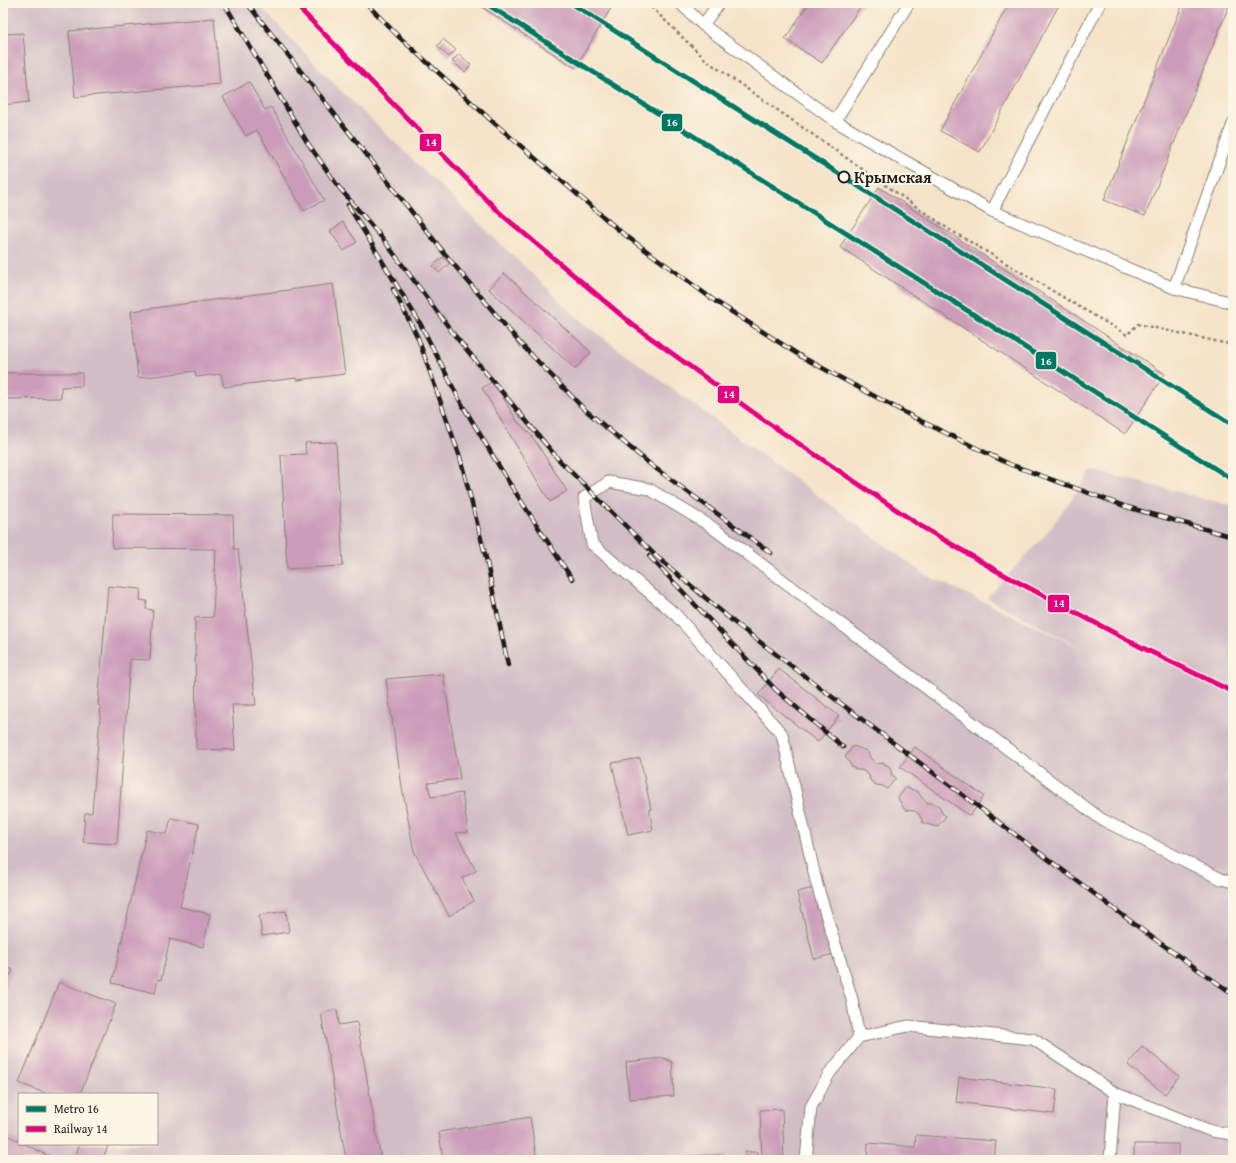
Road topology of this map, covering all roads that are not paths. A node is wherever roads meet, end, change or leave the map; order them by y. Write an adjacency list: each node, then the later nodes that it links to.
1 (680, 3): 5 (lane)
2 (719, 3): 5 (lane)
3 (909, 3): 6 (lane)
4 (1100, 3): 8 (lane)
5 (703, 25): 6 (lane)
6 (835, 121): 8 (lane)
7 (1233, 124): 9 (lane)
8 (992, 211): 9 (lane)
9 (1174, 288): 10 (lane)
10 (1233, 303)
11 (1233, 882): 12 (lane)
12 (859, 1037): 13 (lane); 15 (lane)
13 (1115, 1093): 14 (lane); 16 (lane)
14 (1233, 1134)
15 (806, 1160)
16 (1110, 1160)

